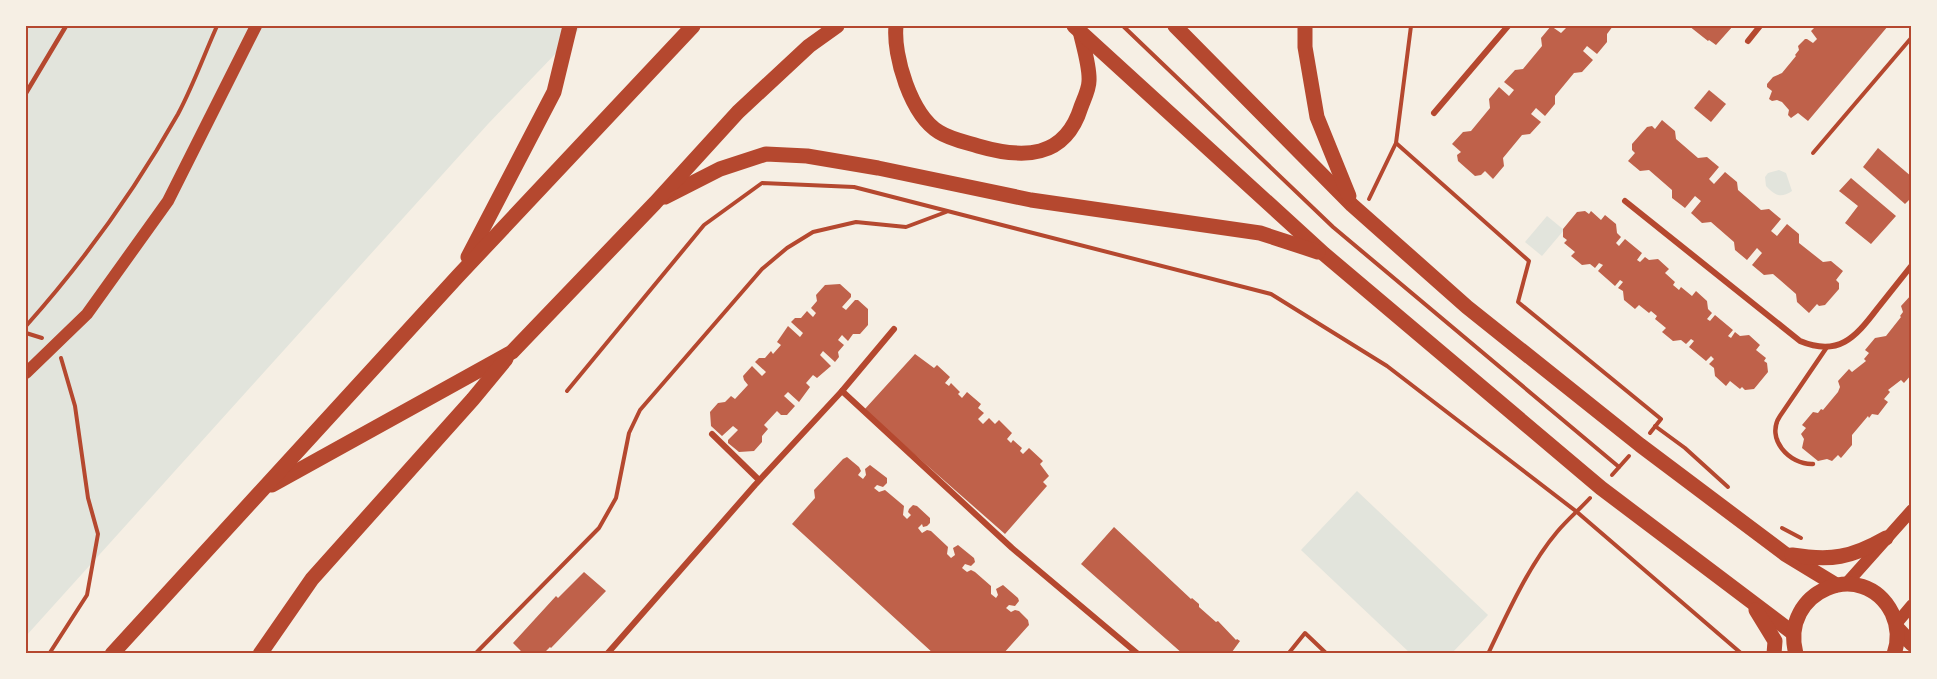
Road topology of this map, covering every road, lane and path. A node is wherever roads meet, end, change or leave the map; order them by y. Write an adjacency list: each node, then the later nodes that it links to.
1 (66, 26): 17 (lane)
2 (217, 26): 28 (path)
3 (256, 26): 30 (main road)
4 (570, 26): 27 (main road)
5 (693, 26): 27 (main road)
6 (837, 26): 22 (main road)
7 (896, 26): 14 (main road)
8 (1124, 26): 40 (path)
9 (1175, 26): 23 (main road)
10 (1305, 26): 23 (main road)
11 (1411, 26): 19 (path)
12 (1508, 26): 18 (street)
13 (1760, 26): 16 (street)
14 (1077, 28): 25 (main road)
15 (1911, 38): 20 (path)
16 (1748, 41)
17 (26, 93)
18 (1434, 113)
19 (1396, 143): 23 (path); 36 (path)
20 (1813, 153)
21 (1625, 201): 31 (street)
22 (655, 203): 25 (main road); 32 (main road)
23 (1357, 209): 38 (main road)
24 (948, 212): 34 (path); 46 (path); 60 (path)
25 (1324, 254): 42 (main road)
26 (1911, 265): 31 (street)
27 (458, 276): 43 (main road)
28 (26, 326)
29 (894, 329): 35 (street)
30 (56, 343): 33 (main road); 57 (path)
31 (1827, 347): 39 (lane)
32 (512, 352): 43 (main road); 59 (main road)
33 (26, 373)
34 (567, 391)
35 (842, 391): 41 (street); 62 (street)
36 (1655, 426): 38 (path); 44 (path)
37 (712, 434): 41 (street)
38 (1640, 445): 40 (path); 50 (main road)
39 (1813, 464)
40 (1619, 467): 42 (path)
41 (759, 480): 61 (street)
42 (1601, 488): 46 (path); 52 (main road)
43 (259, 492): 58 (main road)
44 (1734, 493)
45 (1911, 510): 48 (main road)
46 (1577, 512): 65 (path); 66 (path)
47 (1779, 526): 49 (path)
48 (1886, 538): 50 (main road); 51 (main road)
49 (1807, 541)
50 (1785, 554): 51 (main road)
51 (1841, 585): 54 (main road); 56 (main road)
52 (1745, 596): 56 (main road); 67 (main road)
53 (1911, 605): 54 (main road)
54 (1897, 626): 55 (main road); 68 (main road)
55 (1911, 644)
56 (1793, 647)
57 (49, 654)
58 (112, 654)
59 (261, 654)
60 (475, 654)
61 (607, 654)
62 (1138, 654)
63 (1288, 654): 64 (path)
64 (1327, 654)
65 (1488, 654)
66 (1742, 654)
67 (1774, 654)
68 (1894, 654)

